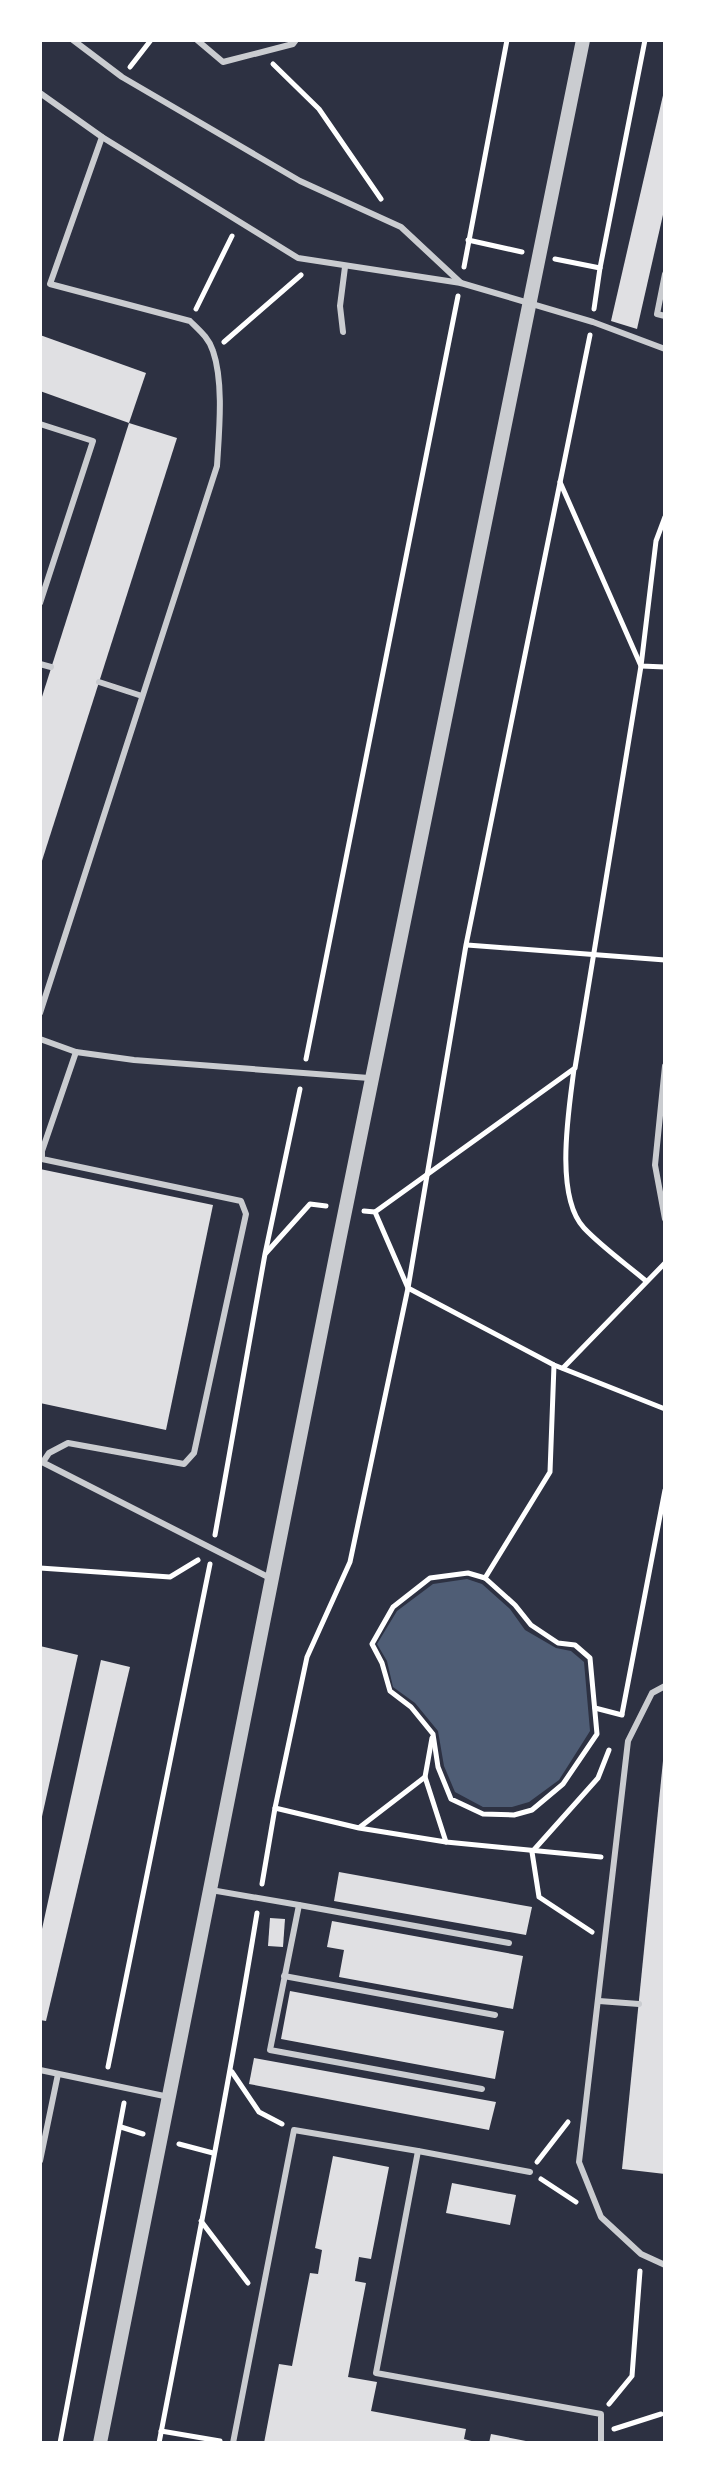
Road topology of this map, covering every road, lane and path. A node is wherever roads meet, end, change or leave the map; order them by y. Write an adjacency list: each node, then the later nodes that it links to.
1 (73, 40): 9 (lane)
2 (151, 40): 9 (path)
3 (197, 40): 8 (lane)
4 (296, 40): 8 (lane)
5 (507, 40): 17 (path)
6 (583, 40): 18 (street)
7 (645, 40): 21 (path)
8 (260, 53): 13 (path)
9 (122, 77): 13 (lane)
10 (40, 93): 11 (lane)
11 (102, 137): 12 (lane); 20 (lane)
12 (239, 222): 14 (lane); 20 (path)
13 (401, 227): 17 (lane)
14 (317, 262): 15 (lane); 24 (path)
15 (345, 267): 17 (lane); 22 (lane)
16 (665, 274): 19 (lane)
17 (461, 283): 18 (lane); 45 (path)
18 (529, 304): 21 (lane); 46 (street)
19 (665, 316)
20 (190, 321): 24 (lane)
21 (593, 322): 23 (lane); 26 (path)
22 (343, 332)
23 (665, 349)
24 (213, 351): 36 (lane)
25 (40, 424): 29 (lane)
26 (560, 481): 32 (path); 37 (path)
27 (665, 517): 32 (path)
28 (40, 572): 29 (lane)
29 (49, 576): 30 (lane)
30 (40, 603)
31 (40, 664): 33 (lane)
32 (641, 666): 34 (path); 38 (path)
33 (51, 667)
34 (665, 667)
35 (99, 682): 36 (lane)
36 (142, 696): 40 (lane)
37 (466, 945): 38 (path); 48 (path)
38 (594, 955): 39 (path); 44 (path)
39 (665, 960)
40 (40, 1013)
41 (40, 1039): 42 (lane)
42 (76, 1052): 45 (lane); 47 (lane)
43 (665, 1066): 51 (lane)
44 (575, 1068): 48 (path); 54 (path)
45 (303, 1073): 46 (lane); 52 (path)
46 (373, 1079): 49 (street)
47 (41, 1151): 59 (lane)
48 (427, 1174): 50 (path); 55 (path)
49 (346, 1210): 50 (path); 52 (path); 64 (street)
50 (375, 1212): 55 (path)
51 (665, 1219)
52 (265, 1254): 61 (path)
53 (665, 1263): 54 (path)
54 (646, 1281): 57 (path)
55 (408, 1288): 56 (path); 72 (path)
56 (554, 1365): 57 (path); 63 (path)
57 (563, 1368): 58 (path)
58 (665, 1409)
59 (42, 1462): 61 (lane)
60 (665, 1490): 67 (path)
61 (213, 1551): 62 (path); 64 (lane); 89 (path)
62 (40, 1568)
63 (485, 1578): 66 (path); 69 (path)
64 (272, 1579): 77 (street)
65 (665, 1686): 76 (lane)
66 (595, 1708): 67 (path); 69 (path)
67 (622, 1715): 68 (path)
68 (617, 1728)
69 (433, 1734): 71 (path)
70 (612, 1741): 75 (path)
71 (425, 1777): 73 (path); 74 (path)
72 (275, 1808): 73 (path); 78 (path)
73 (359, 1828): 74 (path)
74 (446, 1842): 75 (path)
75 (532, 1852): 76 (path); 80 (path)
76 (614, 1858): 80 (lane)
77 (211, 1890): 78 (lane); 91 (street)
78 (260, 1899): 79 (lane); 87 (path)
79 (299, 1905): 81 (lane); 82 (lane)
80 (606, 1941): 83 (lane)
81 (509, 1943)
82 (284, 1976): 85 (lane); 90 (lane)
83 (599, 2001): 84 (lane); 97 (lane)
84 (639, 2004)
85 (495, 2015)
86 (40, 2070): 88 (lane)
87 (231, 2071): 92 (path); 96 (path)
88 (58, 2074): 89 (lane); 94 (lane)
89 (126, 2088): 91 (lane); 104 (path)
90 (482, 2089)
91 (169, 2097): 105 (street)
92 (294, 2130): 93 (lane); 99 (lane)
93 (418, 2151): 95 (lane); 100 (lane)
94 (40, 2161)
95 (530, 2172)
96 (201, 2220): 99 (path); 102 (path)
97 (641, 2254): 98 (lane); 100 (path)
98 (665, 2265)
99 (260, 2300): 107 (lane)
100 (601, 2414): 103 (lane)
101 (661, 2414): 103 (path)
102 (161, 2431): 106 (path); 107 (path)
103 (601, 2433): 108 (lane)
104 (60, 2443)
105 (100, 2443)
106 (159, 2443)
107 (233, 2443)
108 (601, 2443)

